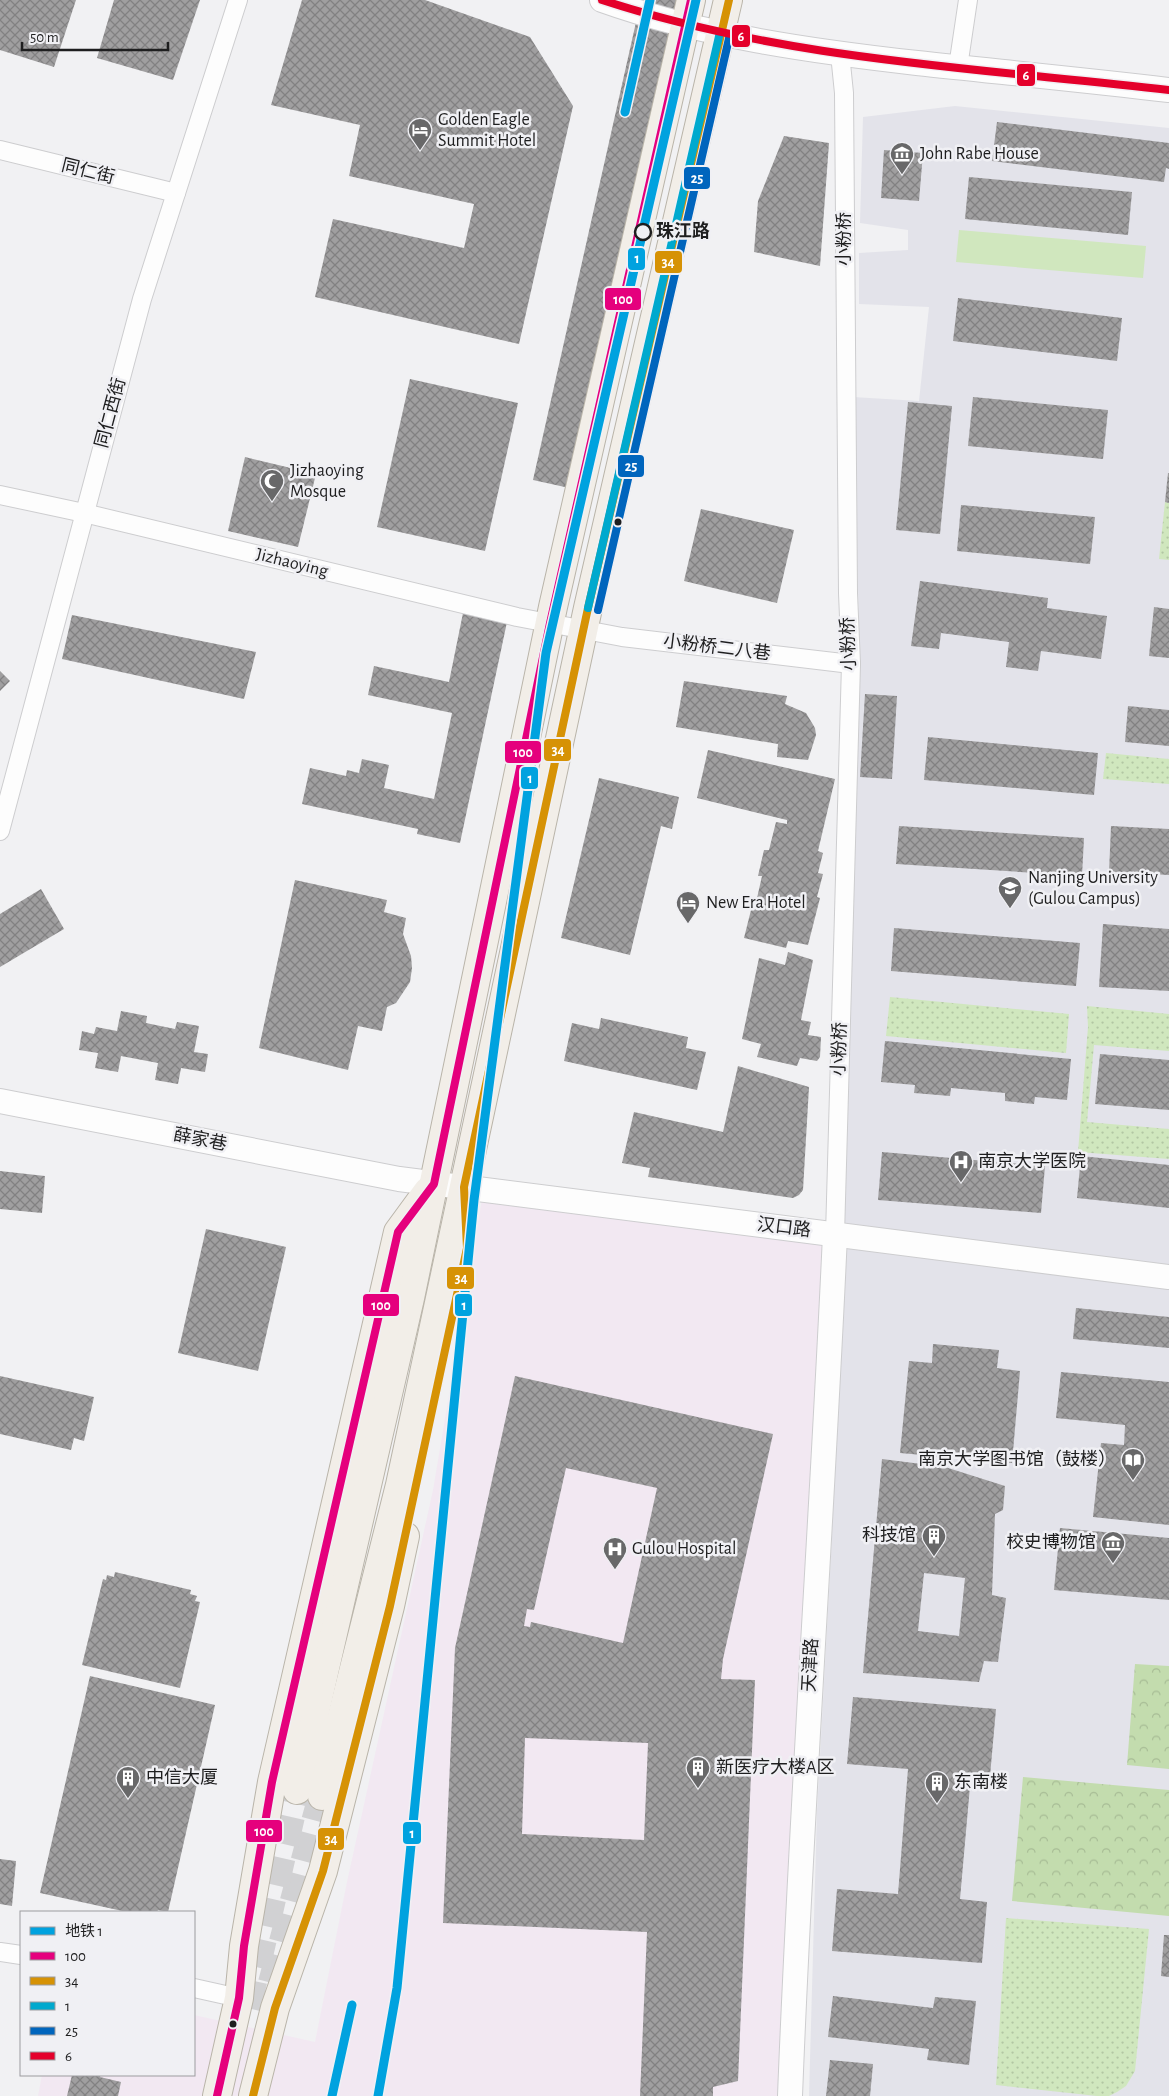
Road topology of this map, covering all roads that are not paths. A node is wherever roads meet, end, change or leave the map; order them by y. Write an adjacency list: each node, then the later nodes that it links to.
1 (238, 0): 11 (street, 同仁西街)
2 (602, 0): 5 (street)
3 (728, 0): 6 (main road)
4 (968, 0): 8 (street)
5 (688, 12): 6 (street); 15 (main road)
6 (720, 32): 7 (street); 14 (main road)
7 (840, 54): 8 (street); 16 (street, 小粉桥)
8 (958, 67): 9 (street)
9 (1169, 90)
10 (0, 150): 11 (street, 同仁街)
11 (176, 193): 13 (street, 同仁西街)
12 (0, 495): 13 (street, Jizhaoying)
13 (84, 513): 15 (street, Jizhaoying); 17 (street, 同仁西街)
14 (586, 618): 15 (street, Jizhaoying); 16 (street, 小粉桥二八巷); 21 (main road)
15 (550, 623): 20 (main road)
16 (851, 664): 22 (street, 小粉桥)
17 (0, 831)
18 (0, 1101): 19 (street, 薛家巷)
19 (399, 1179): 20 (street, 汉口路)
20 (434, 1184): 21 (street, 汉口路); 21 (main road); 27 (main road)
21 (464, 1188): 22 (street, 汉口路); 29 (main road)
22 (835, 1235): 23 (street, 汉口路); 30 (street, 天津路)
23 (1169, 1277)
24 (0, 1952): 25 (street)
25 (20, 1955)
26 (195, 1988): 27 (street)
27 (239, 1998): 28 (main road)
28 (217, 2096)
29 (253, 2096)
30 (790, 2096)

